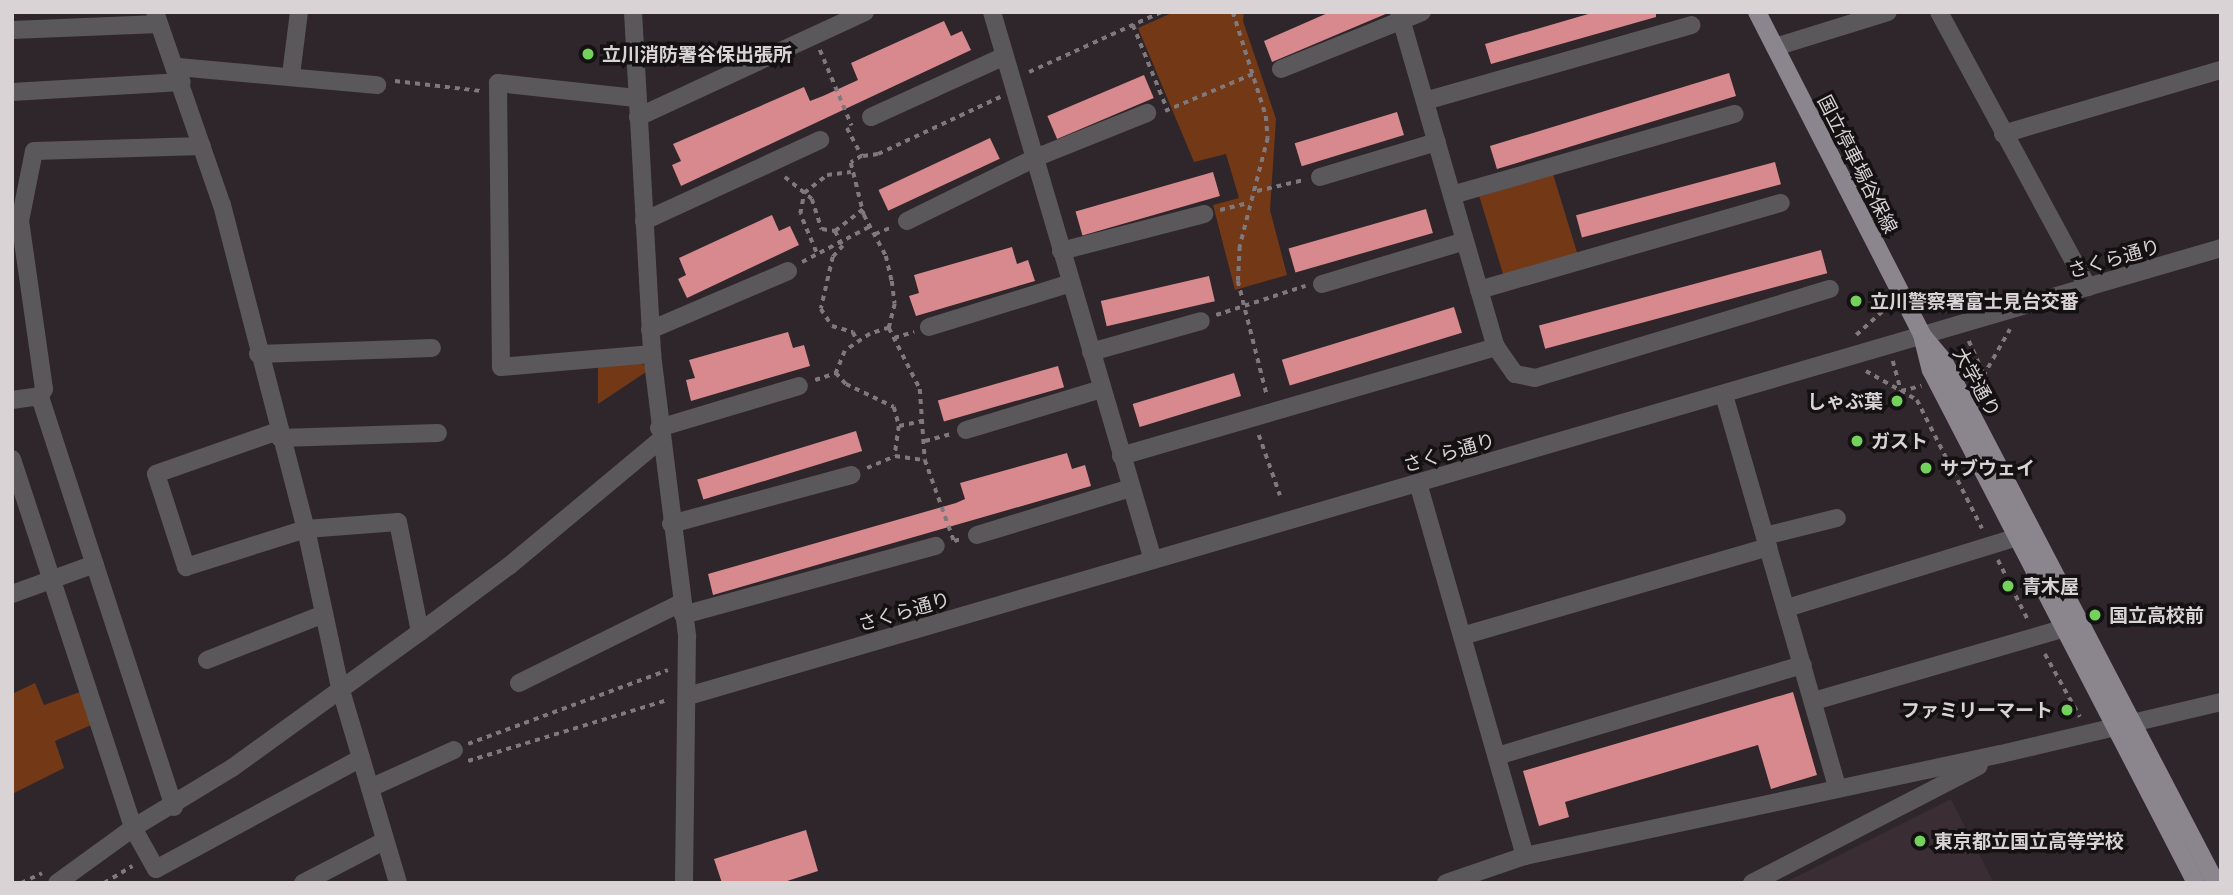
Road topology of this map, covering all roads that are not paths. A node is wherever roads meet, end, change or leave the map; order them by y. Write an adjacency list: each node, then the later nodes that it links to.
1 (299, 12): 18 (street)
2 (633, 12): 22 (street)
3 (865, 12): 22 (street)
4 (992, 12): 14 (street)
5 (1422, 12): 9 (street)
6 (1757, 12): 13 (main road, 国立停車場谷保線)
7 (1888, 12): 13 (street)
8 (1939, 12): 26 (street)
9 (1400, 15): 15 (street); 21 (street)
10 (157, 18): 12 (street); 17 (street)
11 (1691, 25): 21 (street)
12 (12, 30)
13 (1775, 47): 49 (main road, 国立停車場谷保線)
14 (1005, 56): 25 (street); 30 (street)
15 (1280, 69)
16 (2221, 70): 26 (street)
17 (180, 74): 18 (street); 20 (street); 29 (street)
18 (291, 75): 19 (street)
19 (377, 85)
20 (12, 92)
21 (1425, 101): 28 (street)
22 (637, 107): 35 (street); 54 (street)
23 (1147, 113): 30 (street)
24 (1735, 114): 32 (street)
25 (872, 117)
26 (2003, 134): 43 (street)
27 (820, 140): 35 (street)
28 (1437, 142): 31 (street); 32 (street)
29 (202, 146): 53 (street); 58 (street)
30 (1035, 158): 36 (street); 39 (street)
31 (1320, 177)
32 (1452, 195): 37 (street)
33 (1781, 202): 45 (street)
34 (1204, 214): 39 (street)
35 (644, 221): 48 (street)
36 (907, 221)
37 (1465, 240): 42 (street); 45 (street)
38 (2221, 248): 43 (street, さくら通り)
39 (1062, 251): 41 (street)
40 (788, 271): 48 (street)
41 (1071, 283): 47 (street); 52 (street)
42 (1322, 284)
43 (2088, 287): 49 (street, さくら通り)
44 (1830, 289): 50 (street)
45 (1479, 290): 50 (street)
46 (1201, 321): 52 (street)
47 (929, 327)
48 (650, 330): 54 (street)
49 (1922, 335): 57 (street, さくら通り); 73 (main road, 大学通り)
50 (1496, 347): 64 (street)
51 (432, 348): 53 (street)
52 (1091, 352): 56 (street)
53 (258, 354): 62 (street)
54 (652, 355): 63 (street)
55 (799, 386): 63 (street)
56 (1102, 389): 60 (street); 64 (street)
57 (1724, 395): 67 (street, さくら通り); 74 (street)
58 (40, 396): 59 (street); 77 (street)
59 (12, 400)
60 (966, 430)
61 (438, 433): 62 (street)
62 (279, 435): 71 (street); 71 (street)
63 (659, 435): 70 (street); 84 (street)
64 (1121, 456): 68 (street)
65 (12, 459): 78 (street)
66 (851, 475): 70 (street)
67 (1418, 483): 76 (street, さくら通り); 85 (street)
68 (1131, 488): 72 (street); 76 (street)
69 (1837, 517): 74 (street)
70 (671, 524): 81 (street)
71 (306, 529): 82 (street); 84 (street)
72 (977, 535)
73 (2025, 535): 80 (street); 83 (main road, 大学通り)
74 (1767, 541): 80 (street); 85 (street)
75 (936, 546): 81 (street)
76 (1153, 560): 90 (street, さくら通り)
77 (95, 564): 78 (street); 100 (street)
78 (52, 580): 79 (street); 101 (street)
79 (12, 594)
80 (1787, 608): 87 (street)
81 (682, 609): 88 (street); 90 (street)
82 (324, 614): 86 (street); 89 (street)
83 (2072, 626): 91 (street); 93 (main road, 大学通り)
84 (420, 632): 89 (street)
85 (1462, 636): 96 (street)
86 (207, 660)
87 (1803, 665): 91 (street); 96 (street)
88 (519, 683)
89 (340, 687): 97 (street); 100 (street)
90 (682, 697): 108 (street)
91 (1814, 702): 99 (street)
92 (2221, 702): 93 (street)
93 (2124, 726): 95 (street); 111 (main road, 大学通り); 112 (main road, 大学通り)
94 (450, 752): 98 (street)
95 (2001, 754): 99 (street); 110 (street)
96 (1496, 756): 103 (street)
97 (361, 758): 98 (street); 101 (street)
98 (370, 788): 102 (street)
99 (1838, 789): 103 (street)
100 (174, 807): 101 (street)
101 (133, 828): 104 (street)
102 (384, 841): 106 (street); 107 (street)
103 (1525, 856): 109 (street)
104 (83, 876): 105 (street)
105 (57, 883)
106 (303, 883)
107 (398, 883)
108 (684, 883)
109 (1446, 883)
110 (1752, 883)
111 (2196, 883)
112 (2216, 883)

